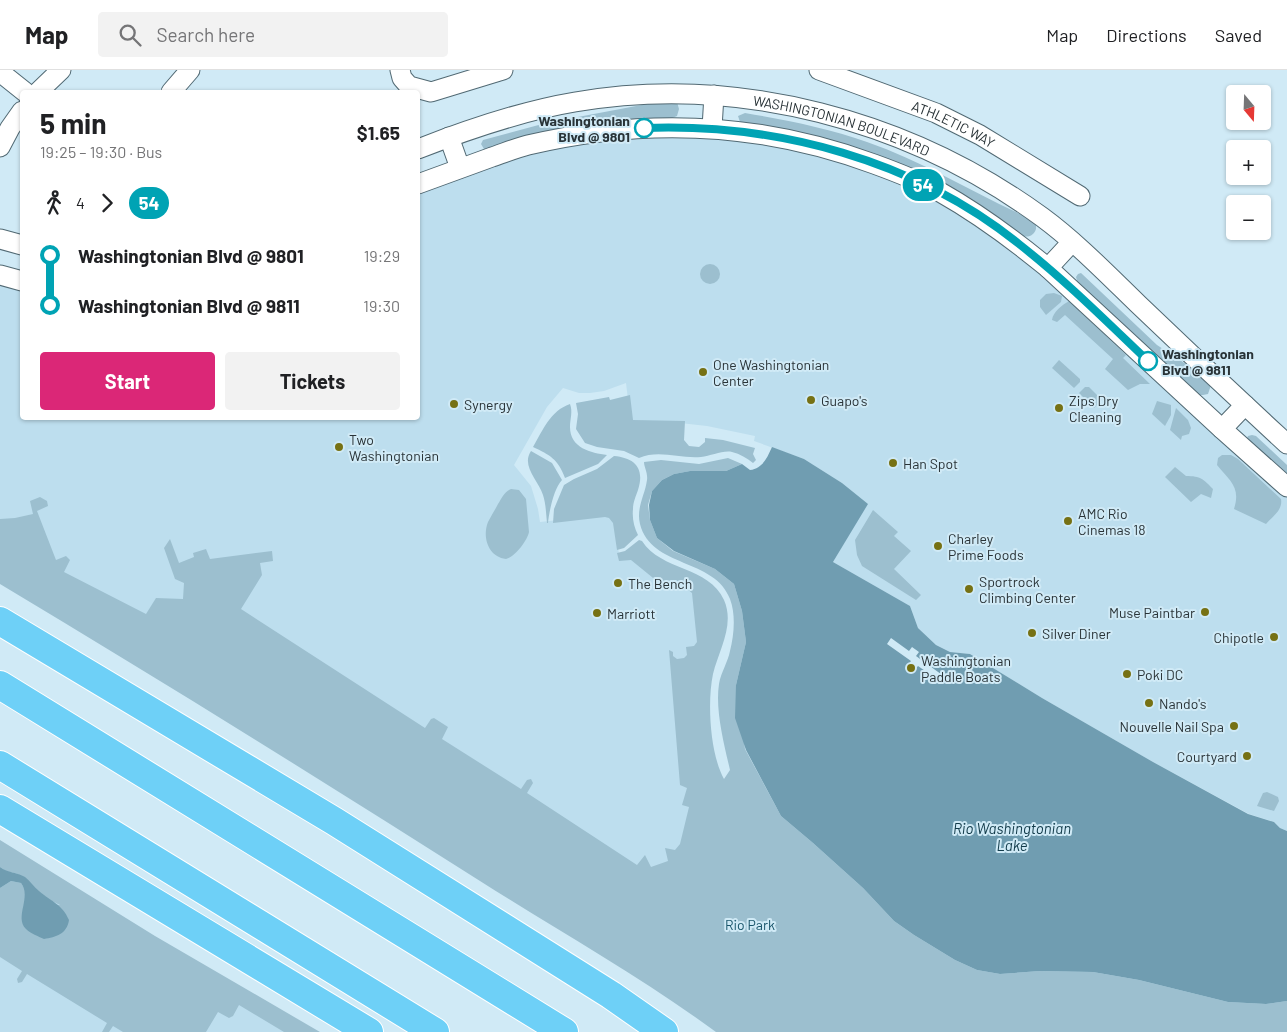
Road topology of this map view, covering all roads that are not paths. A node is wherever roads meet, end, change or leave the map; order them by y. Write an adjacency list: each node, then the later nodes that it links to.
1 (61, 70): 8 (street)
2 (190, 70): 9 (street)
3 (400, 70): 4 (street)
4 (503, 70)
5 (819, 70): 18 (street, ATHLETIC WAY)
6 (0, 72): 7 (street)
7 (22, 90)
8 (40, 90)
9 (174, 90)
10 (714, 95): 12 (street); 13 (street, WASHINGTONIAN BOULEVARD); 20 (street, WASHINGTONIAN BOULEVARD)
11 (20, 114): 14 (street)
12 (712, 128): 16 (street, WASHINGTONIAN BOULEVARD); 22 (street, WASHINGTONIAN BOULEVARD)
13 (449, 136): 15 (street, WASHINGTONIAN BOULEVARD); 16 (street)
14 (0, 147)
15 (420, 148)
16 (460, 168): 17 (street, WASHINGTONIAN BOULEVARD)
17 (420, 183)
18 (1080, 196)
19 (0, 239): 21 (street)
20 (1072, 242): 22 (street); 25 (street, WASHINGTONIAN BOULEVARD)
21 (20, 244)
22 (1048, 268): 26 (street, WASHINGTONIAN BOULEVARD)
23 (0, 275): 24 (street)
24 (20, 280)
25 (1245, 405): 26 (street); 27 (street, WASHINGTONIAN BOULEVARD)
26 (1222, 429): 28 (street, WASHINGTONIAN BOULEVARD)
27 (1287, 444)
28 (1287, 487)
29 (0, 621): 34 (highway)
30 (0, 641): 34 (highway)
31 (0, 685): 38 (highway)
32 (0, 765): 37 (highway)
33 (0, 809): 36 (highway)
34 (334, 821): 35 (highway)
35 (655, 1025): 39 (highway)
36 (369, 1032)
37 (435, 1032)
38 (564, 1032)
39 (671, 1032)

